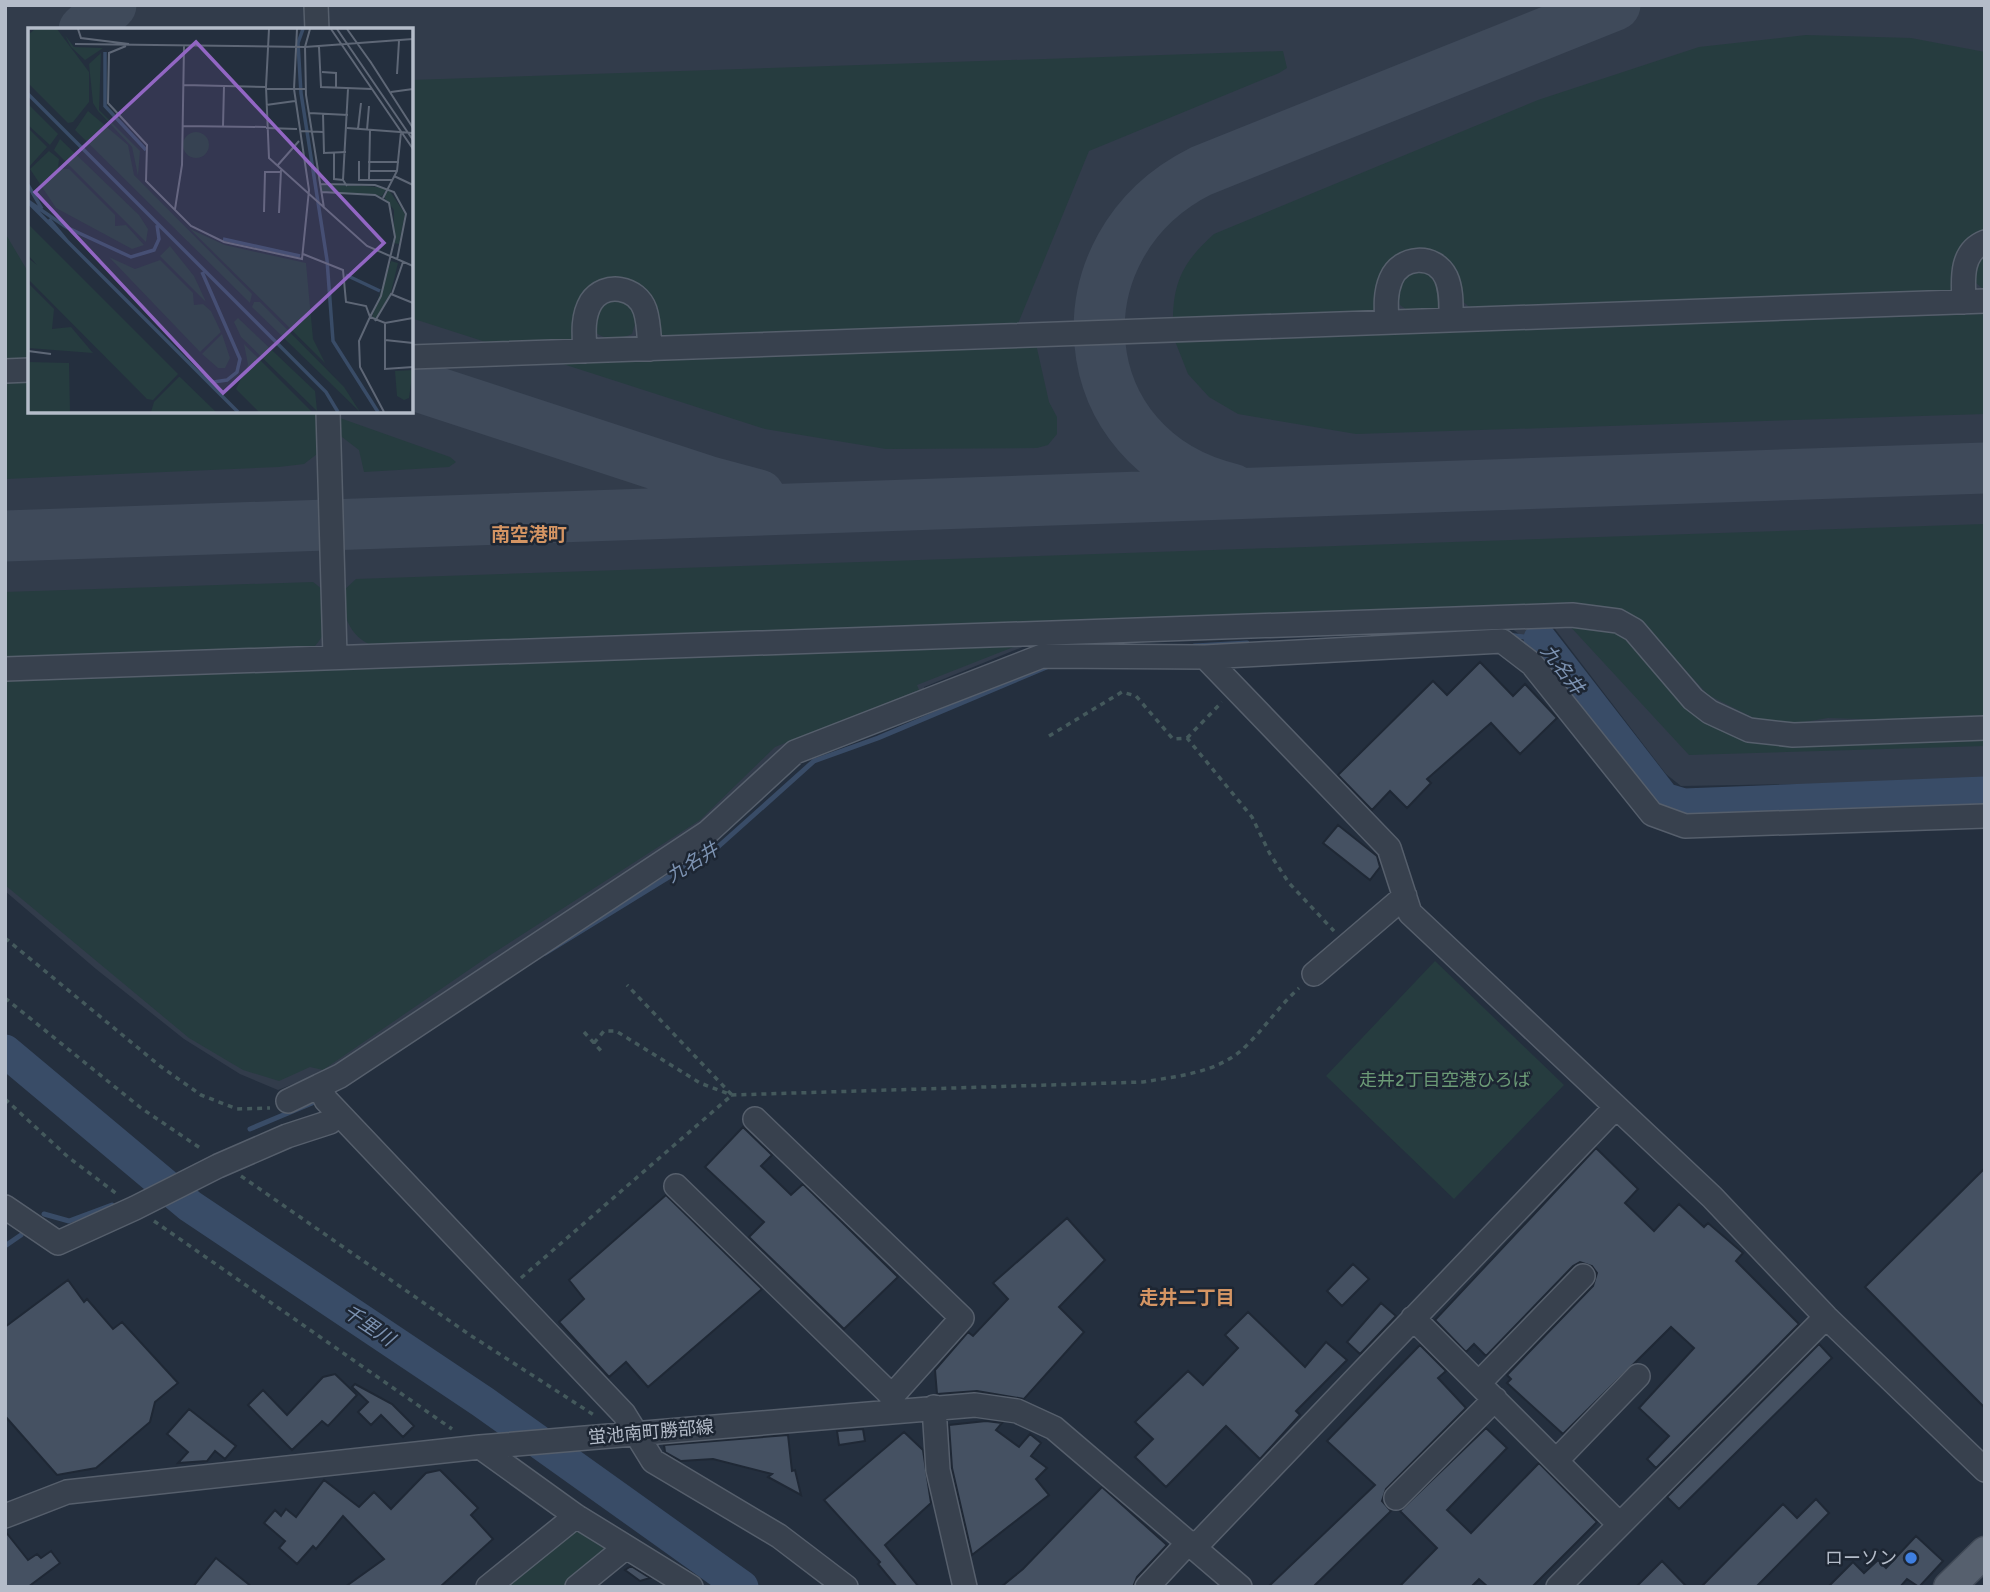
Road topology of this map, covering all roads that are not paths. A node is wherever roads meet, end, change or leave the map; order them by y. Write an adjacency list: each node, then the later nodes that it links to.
1 (316, 5): 2 (street)
2 (317, 28)
3 (1985, 242): 4 (street)
4 (1974, 302): 5 (street)
5 (1451, 320): 6 (street); 6 (street)
6 (1387, 322): 7 (street)
7 (650, 349): 8 (street); 8 (street)
8 (585, 351): 9 (street)
9 (413, 357)
10 (28, 370): 11 (street)
11 (5, 371)
12 (328, 413): 13 (street)
13 (335, 656): 15 (street); 16 (street)
14 (1205, 657): 17 (street); 18 (street); 20 (street)
15 (5, 669)
16 (1985, 728)
17 (1985, 816)
18 (1405, 896): 19 (street); 22 (street)
19 (1314, 974)
20 (319, 1086): 21 (street); 23 (street)
21 (288, 1101)
22 (1616, 1107): 28 (street); 29 (street)
23 (339, 1114): 26 (street); 34 (street)
24 (755, 1119): 32 (street)
25 (676, 1186): 32 (street)
26 (5, 1207)
27 (1583, 1276): 31 (street)
28 (1826, 1317): 37 (street); 41 (street)
29 (1413, 1318): 31 (street); 42 (street)
30 (1638, 1376): 36 (street)
31 (1487, 1392): 36 (street); 38 (street)
32 (892, 1403): 33 (street, 蛍池南町勝部線); 34 (street, 蛍池南町勝部線)
33 (934, 1407): 42 (street, 蛍池南町勝部線); 49 (street)
34 (621, 1434): 35 (street, 蛍池南町勝部線); 48 (street)
35 (488, 1446): 39 (street, 蛍池南町勝部線); 40 (street)
36 (1556, 1461): 41 (street)
37 (1985, 1470)
38 (1396, 1499)
39 (5, 1516)
40 (576, 1516): 43 (street); 45 (street)
41 (1619, 1524): 52 (street)
42 (1192, 1544): 50 (street); 51 (street, 蛍池南町勝部線)
43 (626, 1547): 46 (street); 47 (street)
44 (1985, 1552): 53 (main road)
45 (488, 1587)
46 (577, 1587)
47 (691, 1587)
48 (846, 1587)
49 (965, 1587)
50 (1147, 1587)
51 (1240, 1587)
52 (1558, 1587)
53 (1949, 1587)

